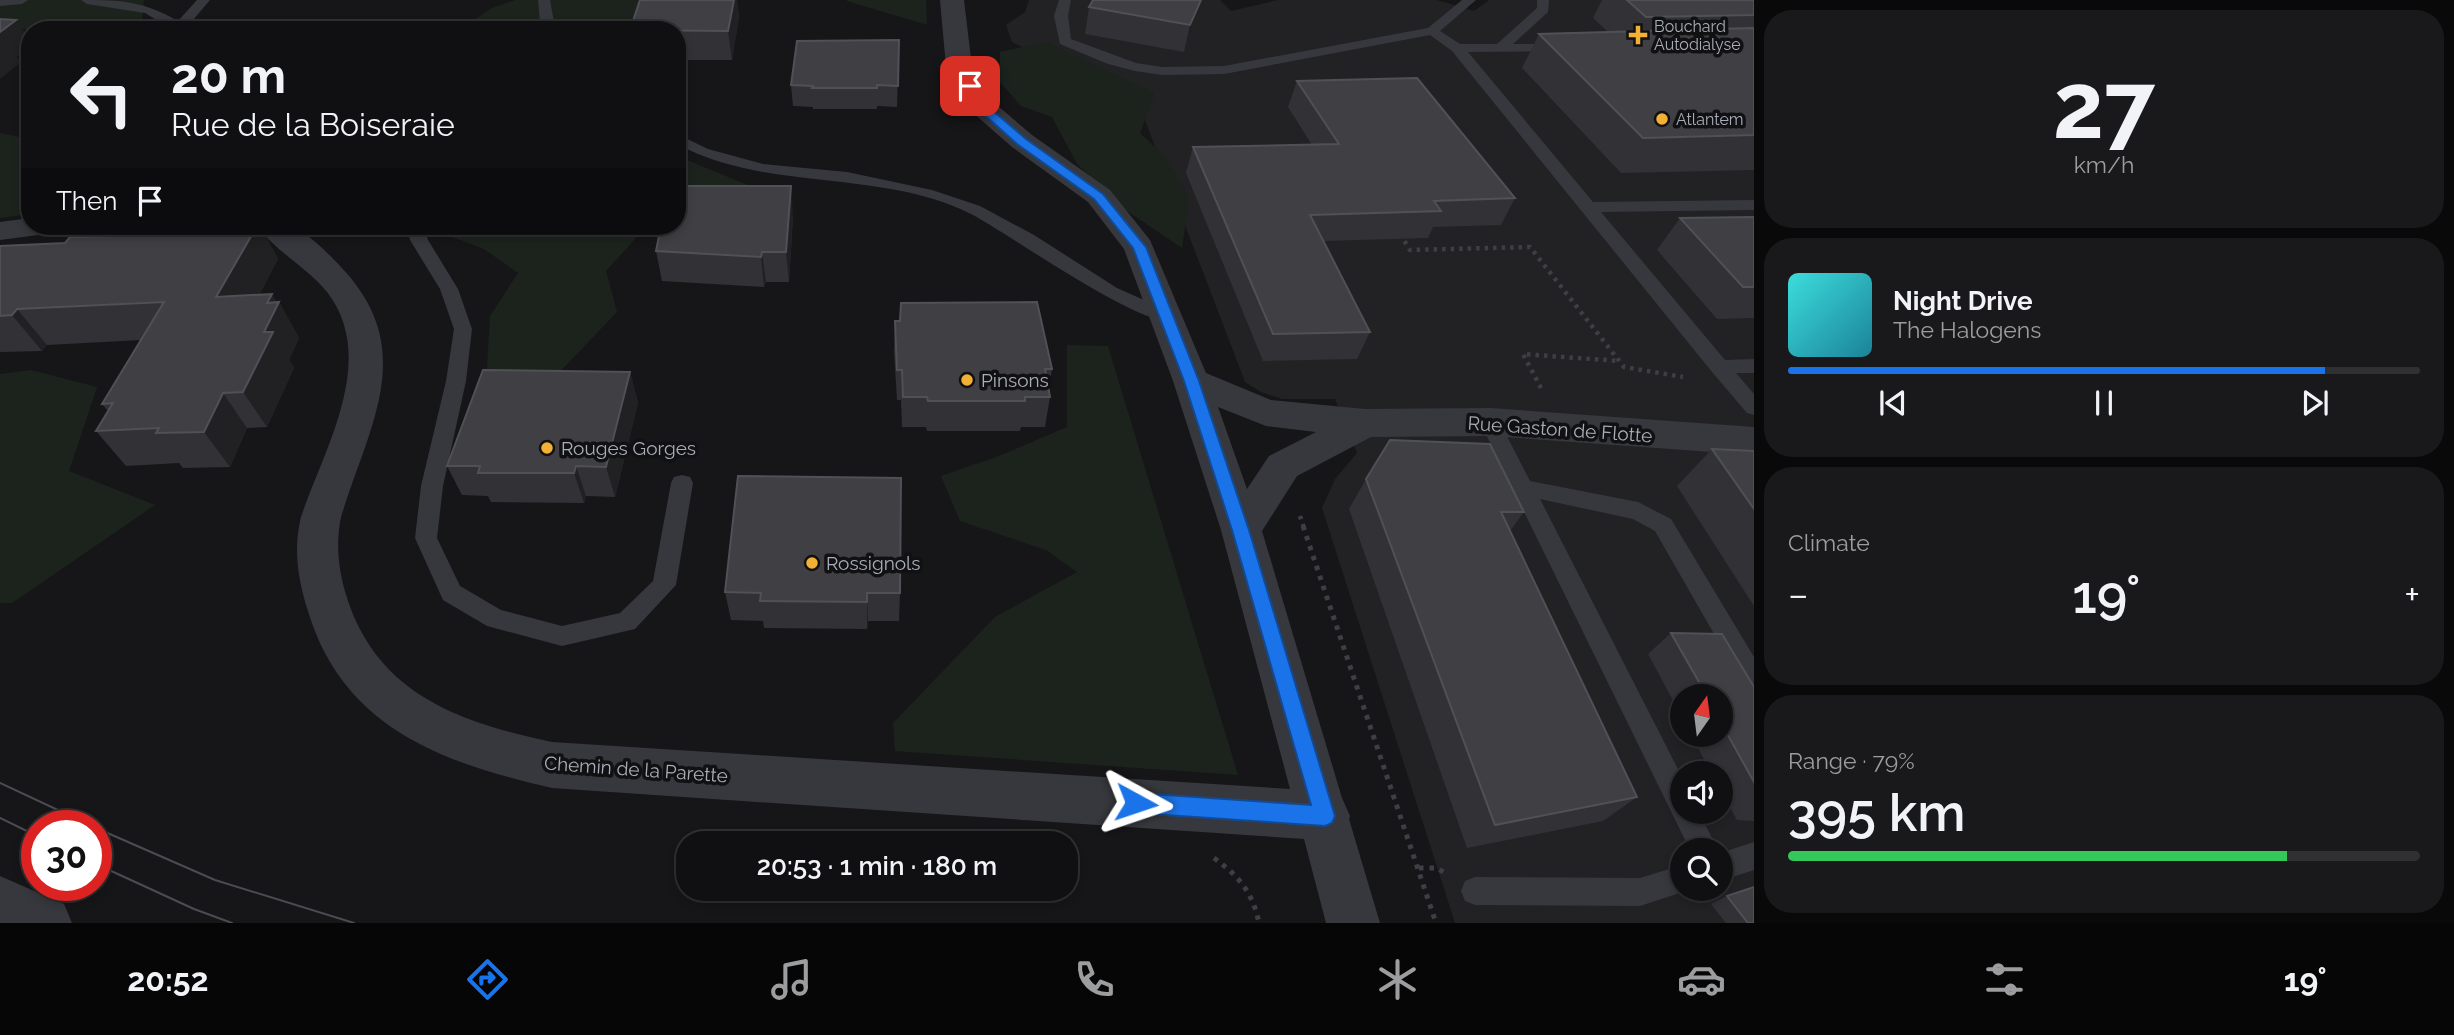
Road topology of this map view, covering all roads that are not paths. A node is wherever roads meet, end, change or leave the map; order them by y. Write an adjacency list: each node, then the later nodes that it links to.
1 (22, 0): 9 (lane)
2 (87, 0): 10 (lane)
3 (204, 0): 11 (lane)
4 (544, 0): 12 (lane)
5 (952, 0): 24 (street)
6 (1065, 0): 13 (lane)
7 (1470, 0): 13 (lane)
8 (1543, 0): 15 (lane)
9 (0, 2)
10 (169, 21)
11 (188, 21)
12 (547, 21)
13 (1432, 32): 14 (lane)
14 (1457, 48): 15 (lane); 19 (lane)
15 (1500, 48): 16 (lane)
16 (1578, 51)
17 (686, 143): 24 (lane)
18 (1754, 205): 19 (lane)
19 (1588, 207): 26 (lane)
20 (21, 229): 21 (street)
21 (0, 232)
22 (284, 235): 37 (street, Chemin de la Parette)
23 (418, 235): 32 (lane)
24 (1164, 316): 27 (street)
25 (1754, 366): 26 (lane)
26 (1720, 367): 28 (lane)
27 (1191, 381): 30 (street, Rue Gaston de Flotte); 34 (street)
28 (1754, 408)
29 (1490, 422): 30 (street, Rue Gaston de Flotte); 31 (street, Rue Gaston de Flotte); 33 (lane)
30 (1365, 423): 34 (street, Rue Gaston de Flotte)
31 (1754, 441)
32 (682, 483)
33 (1521, 487): 35 (lane); 36 (lane)
34 (1241, 530): 37 (street)
35 (1754, 680)
36 (1670, 782)
37 (1325, 816): 44 (street)
38 (1754, 856): 39 (lane)
39 (1733, 863)
40 (1670, 883): 41 (lane)
41 (1475, 891)
42 (0, 902): 43 (street)
43 (45, 923)
44 (1353, 923)

